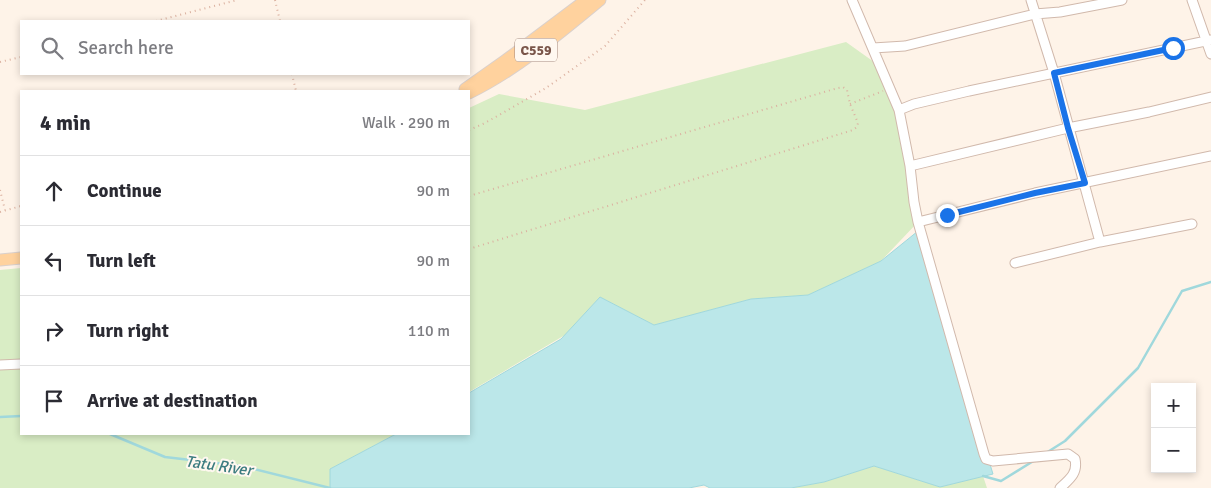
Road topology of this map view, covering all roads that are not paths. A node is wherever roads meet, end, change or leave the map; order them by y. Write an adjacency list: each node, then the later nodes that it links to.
1 (573, 0): 8 (main road)
2 (586, 0): 8 (main road, C559)
3 (600, 0): 15 (main road, C559)
4 (852, 0): 11 (street)
5 (1031, 0): 9 (street)
6 (1122, 0): 9 (street)
7 (1192, 0): 10 (street)
8 (568, 13): 14 (main road, C559)
9 (1035, 14): 11 (street); 13 (street)
10 (1209, 40): 12 (street); 13 (street)
11 (873, 48): 17 (street)
12 (1211, 54)
13 (1054, 73): 17 (street); 18 (street)
14 (462, 90)
15 (470, 92)
16 (1211, 97): 18 (street)
17 (899, 110): 20 (street)
18 (1068, 128): 20 (street); 21 (street)
19 (1211, 156): 21 (street)
20 (910, 166): 22 (street)
21 (1085, 183): 22 (street); 24 (street)
22 (918, 222): 30 (street)
23 (1192, 224): 24 (street)
24 (1100, 242): 27 (street)
25 (20, 258): 26 (main road)
26 (0, 260)
27 (1015, 263)
28 (20, 364): 29 (street)
29 (0, 365)
30 (1060, 488)

